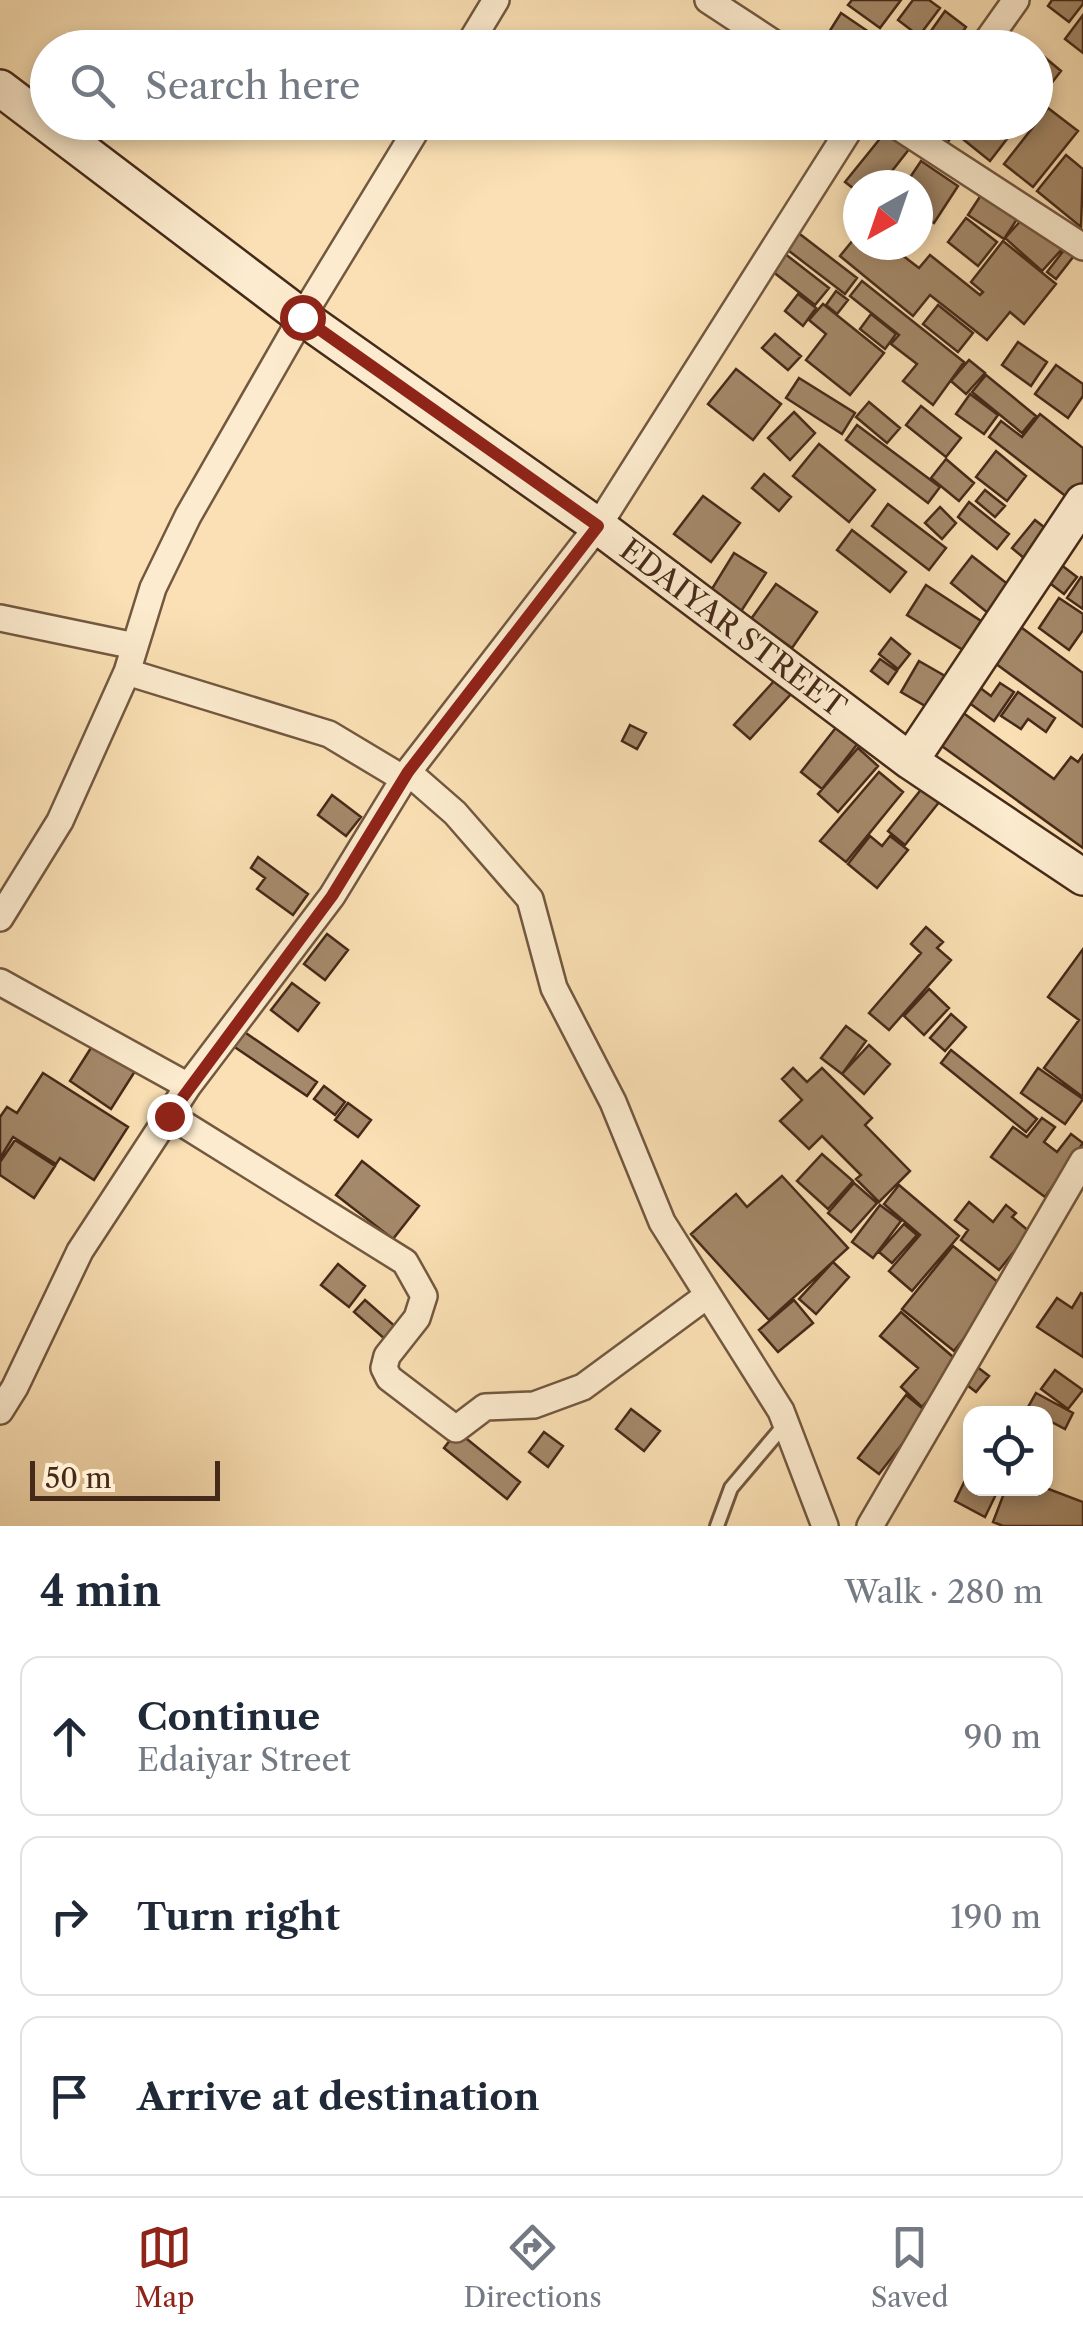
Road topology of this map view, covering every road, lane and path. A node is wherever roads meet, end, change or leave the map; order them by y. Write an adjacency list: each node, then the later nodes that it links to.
1 (496, 0): 5 (street)
2 (708, 0): 4 (street)
3 (1016, 0): 7 (street)
4 (748, 10): 6 (street)
5 (478, 30)
6 (765, 30)
7 (995, 30)
8 (3, 97): 9 (street, EDAIYAR STREET)
9 (30, 117)
10 (61, 140): 15 (street, EDAIYAR STREET)
11 (410, 140): 15 (street)
12 (843, 140): 17 (street)
13 (934, 140): 14 (street)
14 (1083, 247)
15 (302, 317): 17 (street, EDAIYAR STREET); 19 (street)
16 (1083, 502): 21 (street)
17 (598, 526): 21 (street, EDAIYAR STREET); 22 (street)
18 (0, 618): 19 (street)
19 (135, 646): 20 (street)
20 (126, 672): 22 (street); 24 (street)
21 (910, 761): 23 (street, EDAIYAR STREET)
22 (406, 775): 26 (street); 29 (street)
23 (1083, 877)
24 (0, 918)
25 (0, 982): 26 (street)
26 (188, 1086): 27 (street)
27 (169, 1116): 29 (street); 30 (street)
28 (1083, 1161): 34 (street)
29 (708, 1295): 31 (street)
30 (0, 1411)
31 (786, 1423): 32 (lane); 33 (street)
32 (718, 1526)
33 (826, 1526)
34 (870, 1526)

